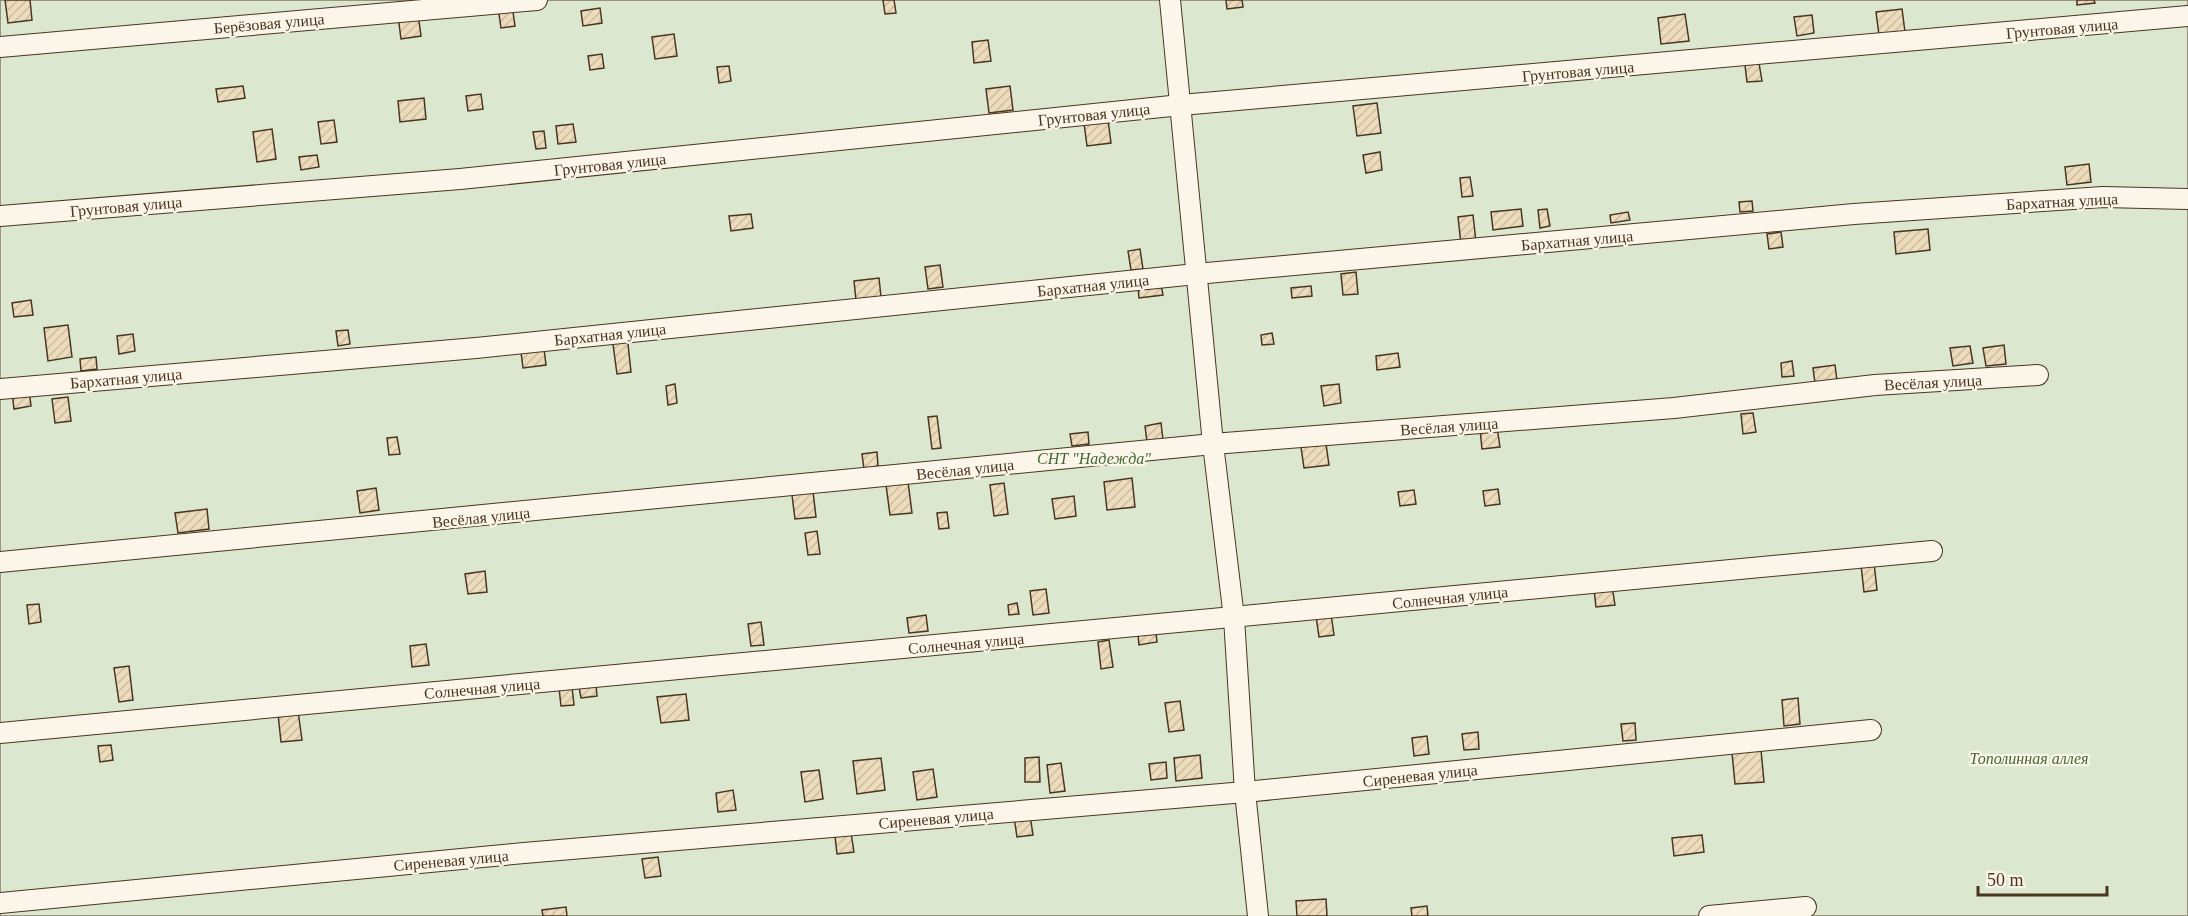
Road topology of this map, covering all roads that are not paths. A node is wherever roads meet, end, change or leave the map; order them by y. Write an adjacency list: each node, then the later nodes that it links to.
1 (537, 0): 4 (street, Берёзовая улица)
2 (1170, 0): 5 (street)
3 (2188, 16): 5 (street, Грунтовая улица)
4 (0, 47)
5 (1180, 105): 7 (street, Грунтовая улица); 8 (street)
6 (2188, 199): 8 (street, Бархатная улица)
7 (0, 216)
8 (1196, 274): 10 (street, Бархатная улица); 11 (street)
9 (2038, 375): 11 (street, Весёлая улица)
10 (0, 389)
11 (1213, 444): 13 (street, Весёлая улица); 14 (street)
12 (1932, 550): 14 (street, Солнечная улица)
13 (0, 562)
14 (1234, 618): 16 (street, Солнечная улица); 17 (street)
15 (1871, 730): 17 (street, Сиреневая улица)
16 (0, 733)
17 (1245, 792): 18 (street, Сиреневая улица); 20 (street)
18 (0, 903)
19 (1806, 907): 21 (street)
20 (1258, 916)
21 (1709, 916)

